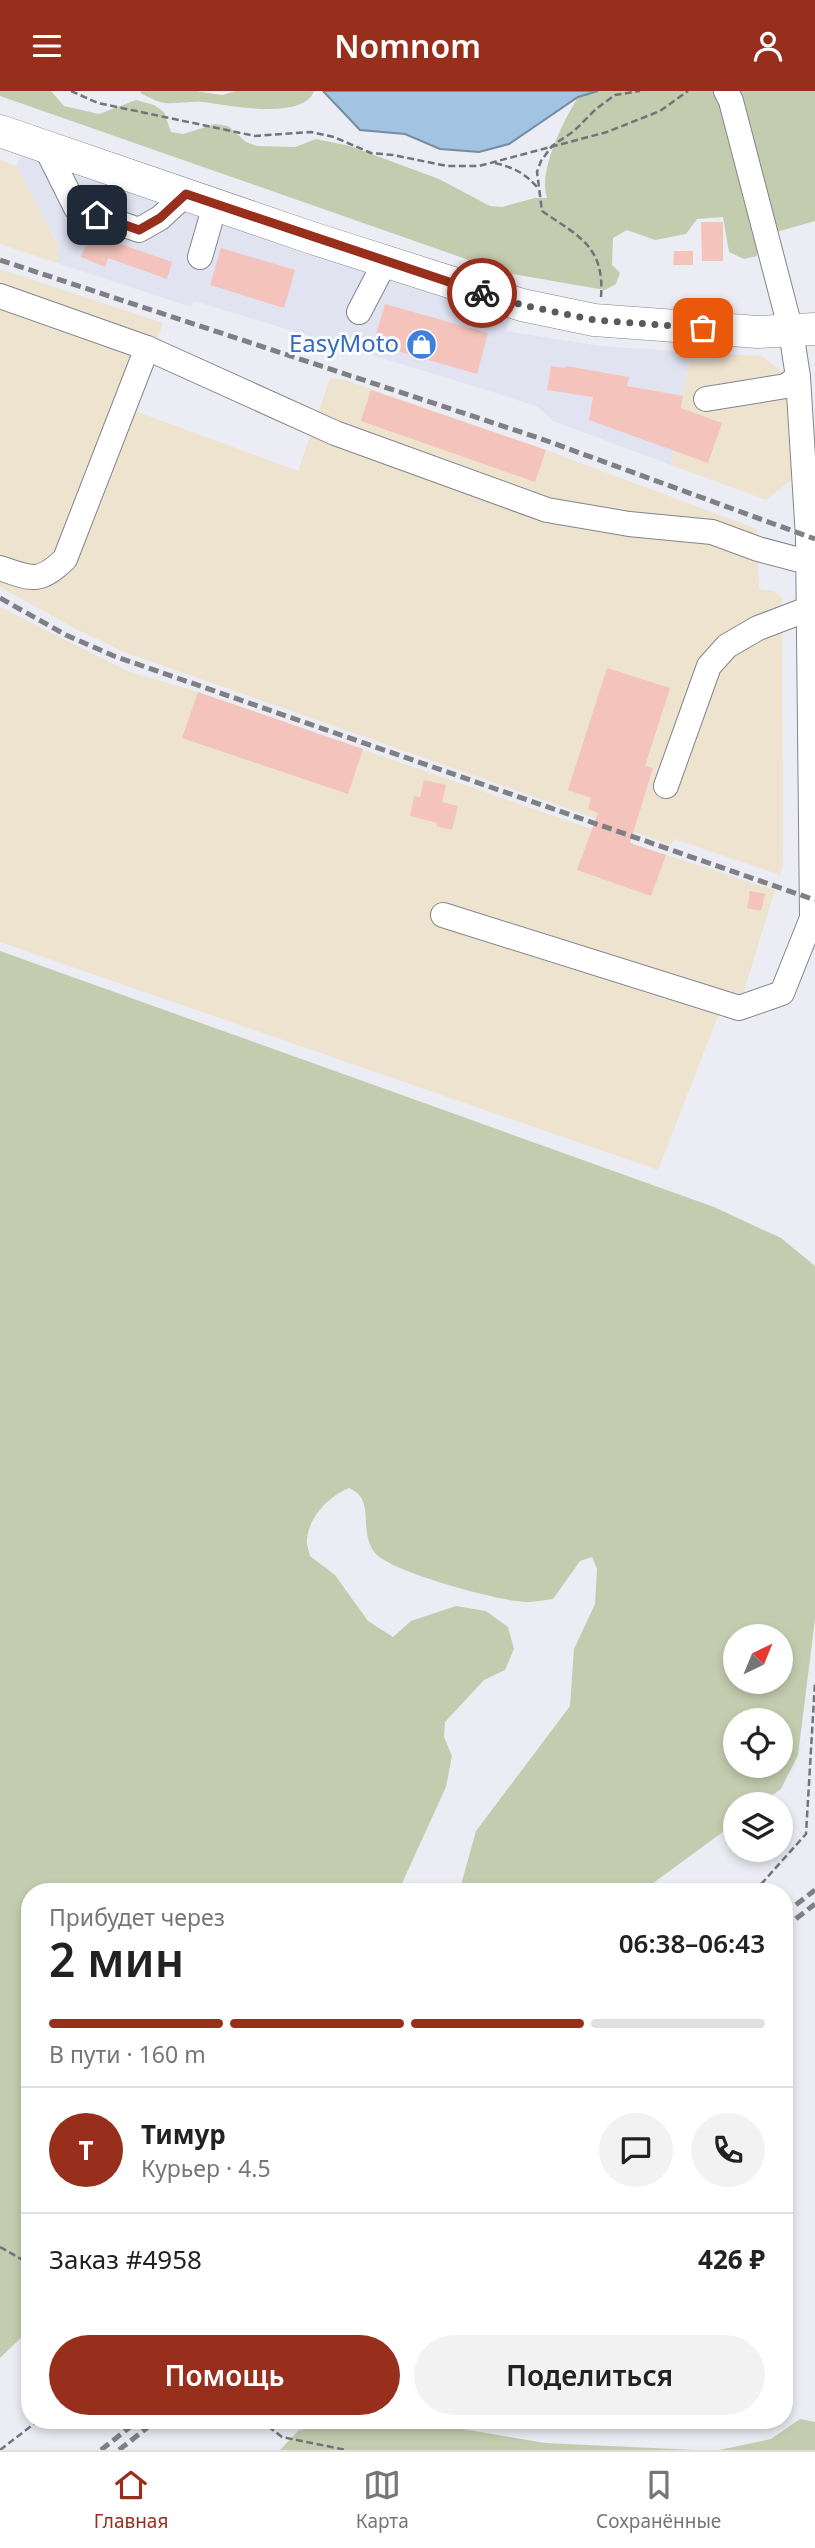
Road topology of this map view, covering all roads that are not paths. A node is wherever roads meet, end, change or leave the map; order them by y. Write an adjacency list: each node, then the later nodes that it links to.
1 (726, 91): 10 (street)
2 (0, 131): 3 (main road)
3 (45, 146): 4 (main road); 4 (street)
4 (186, 194): 5 (main road)
5 (215, 205): 6 (street); 7 (main road)
6 (200, 257)
7 (385, 262): 9 (street); 10 (main road)
8 (0, 296): 11 (street)
9 (359, 312)
10 (803, 330): 12 (street)
11 (147, 348): 14 (street); 15 (street)
12 (798, 377): 13 (street); 14 (street)
13 (706, 399)
14 (810, 549): 16 (street)
15 (0, 568)
16 (808, 609): 17 (street); 19 (street)
17 (666, 786)
18 (443, 915): 19 (street)
19 (813, 924)

